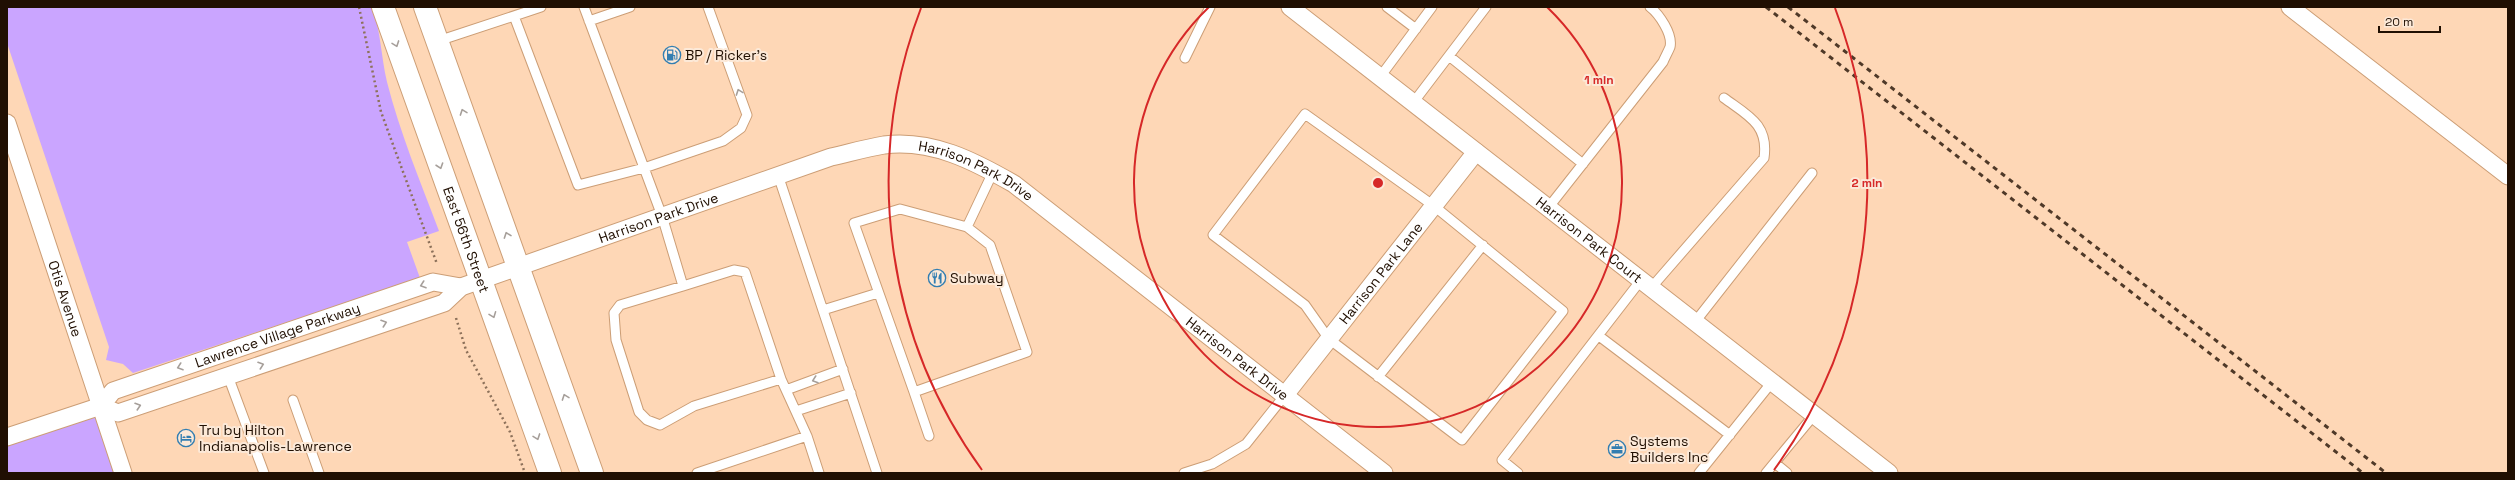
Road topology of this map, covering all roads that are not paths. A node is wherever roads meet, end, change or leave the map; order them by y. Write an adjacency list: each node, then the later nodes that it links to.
1 (382, 7): 37 (main road, East 56th Street, one-way to 37)
2 (540, 7): 14 (lane)
3 (584, 7): 15 (lane)
4 (630, 7): 15 (lane)
5 (708, 7): 26 (lane, one-way to 5)
6 (1210, 7): 19 (lane)
7 (1290, 7): 20 (street, Harrison Park Court)
8 (1387, 7): 16 (lane)
9 (1486, 7): 18 (lane)
10 (1650, 7): 25 (lane)
11 (2290, 7): 30 (street)
12 (1432, 8): 16 (lane)
13 (426, 11): 17 (main road)
14 (514, 16): 17 (lane); 26 (lane)
15 (589, 21): 26 (lane)
16 (1416, 29): 20 (lane)
17 (438, 41): 36 (main road, one-way to 17)
18 (1449, 56): 22 (lane); 25 (lane)
19 (1184, 58)
20 (1380, 77): 22 (street, Harrison Park Court)
21 (1724, 98): 38 (lane)
22 (1413, 103): 24 (street, Harrison Park Court)
23 (9, 134): 55 (street, Otis Avenue)
24 (1476, 152): 31 (street, Harrison Park Lane); 32 (street, Harrison Park Court)
25 (1583, 164): 32 (lane)
26 (644, 168): 33 (lane)
27 (994, 172): 29 (street, Harrison Park Drive); 34 (lane); 53 (street, Harrison Park Drive)
28 (1812, 172): 42 (lane)
29 (778, 175): 33 (street, Harrison Park Drive); 41 (lane)
30 (2508, 176)
31 (1434, 206): 35 (lane); 44 (street, Harrison Park Lane); 44 (lane)
32 (1548, 208): 38 (street, Harrison Park Court)
33 (662, 216): 36 (street, Harrison Park Drive); 39 (lane)
34 (967, 226): 40 (lane); 51 (lane)
35 (1483, 245): 47 (lane); 47 (lane)
36 (519, 267): 37 (street, Harrison Park Drive); 67 (main road, one-way to 36)
37 (478, 281): 46 (street, Lawrence Village Parkway, one-way to 37); 55 (street, Lawrence Village Parkway, one-way to 55); 66 (main road, East 56th Street, one-way to 66)
38 (1646, 284): 42 (street, Harrison Park Court); 43 (lane)
39 (683, 286): 48 (lane); 48 (lane)
40 (878, 293): 41 (lane); 51 (lane)
41 (823, 310): 45 (lane)
42 (1695, 322): 49 (street, Harrison Park Court)
43 (1598, 336): 58 (lane); 73 (lane)
44 (1329, 339): 47 (lane); 53 (street, Harrison Park Lane)
45 (843, 370): 50 (lane, one-way to 50); 52 (lane)
46 (228, 376): 55 (street, Lawrence Village Parkway, one-way to 46); 64 (lane)
47 (1378, 377)
48 (781, 379): 50 (lane)
49 (1772, 382): 57 (street, Harrison Park Court); 58 (lane)
50 (786, 390): 56 (lane)
51 (914, 392): 60 (lane)
52 (851, 393): 56 (lane); 70 (lane)
53 (1285, 395): 71 (lane); 72 (street, Harrison Park Drive)
54 (293, 400): 65 (lane)
55 (101, 406): 61 (street); 63 (street, Otis Avenue)
56 (796, 412): 59 (lane)
57 (1814, 414): 62 (lane); 77 (street, Harrison Park Court)
58 (1730, 435): 74 (lane)
59 (807, 436): 68 (lane); 69 (lane)
60 (929, 436)
61 (7, 437)
62 (1775, 463): 75 (lane); 76 (lane)
63 (123, 473)
64 (264, 473)
65 (319, 473)
66 (550, 473)
67 (592, 473)
68 (696, 473)
69 (819, 473)
70 (878, 473)
71 (1184, 473)
72 (1384, 473)
73 (1518, 473)
74 (1699, 473)
75 (1766, 473)
76 (1787, 473)
77 (1889, 473)

